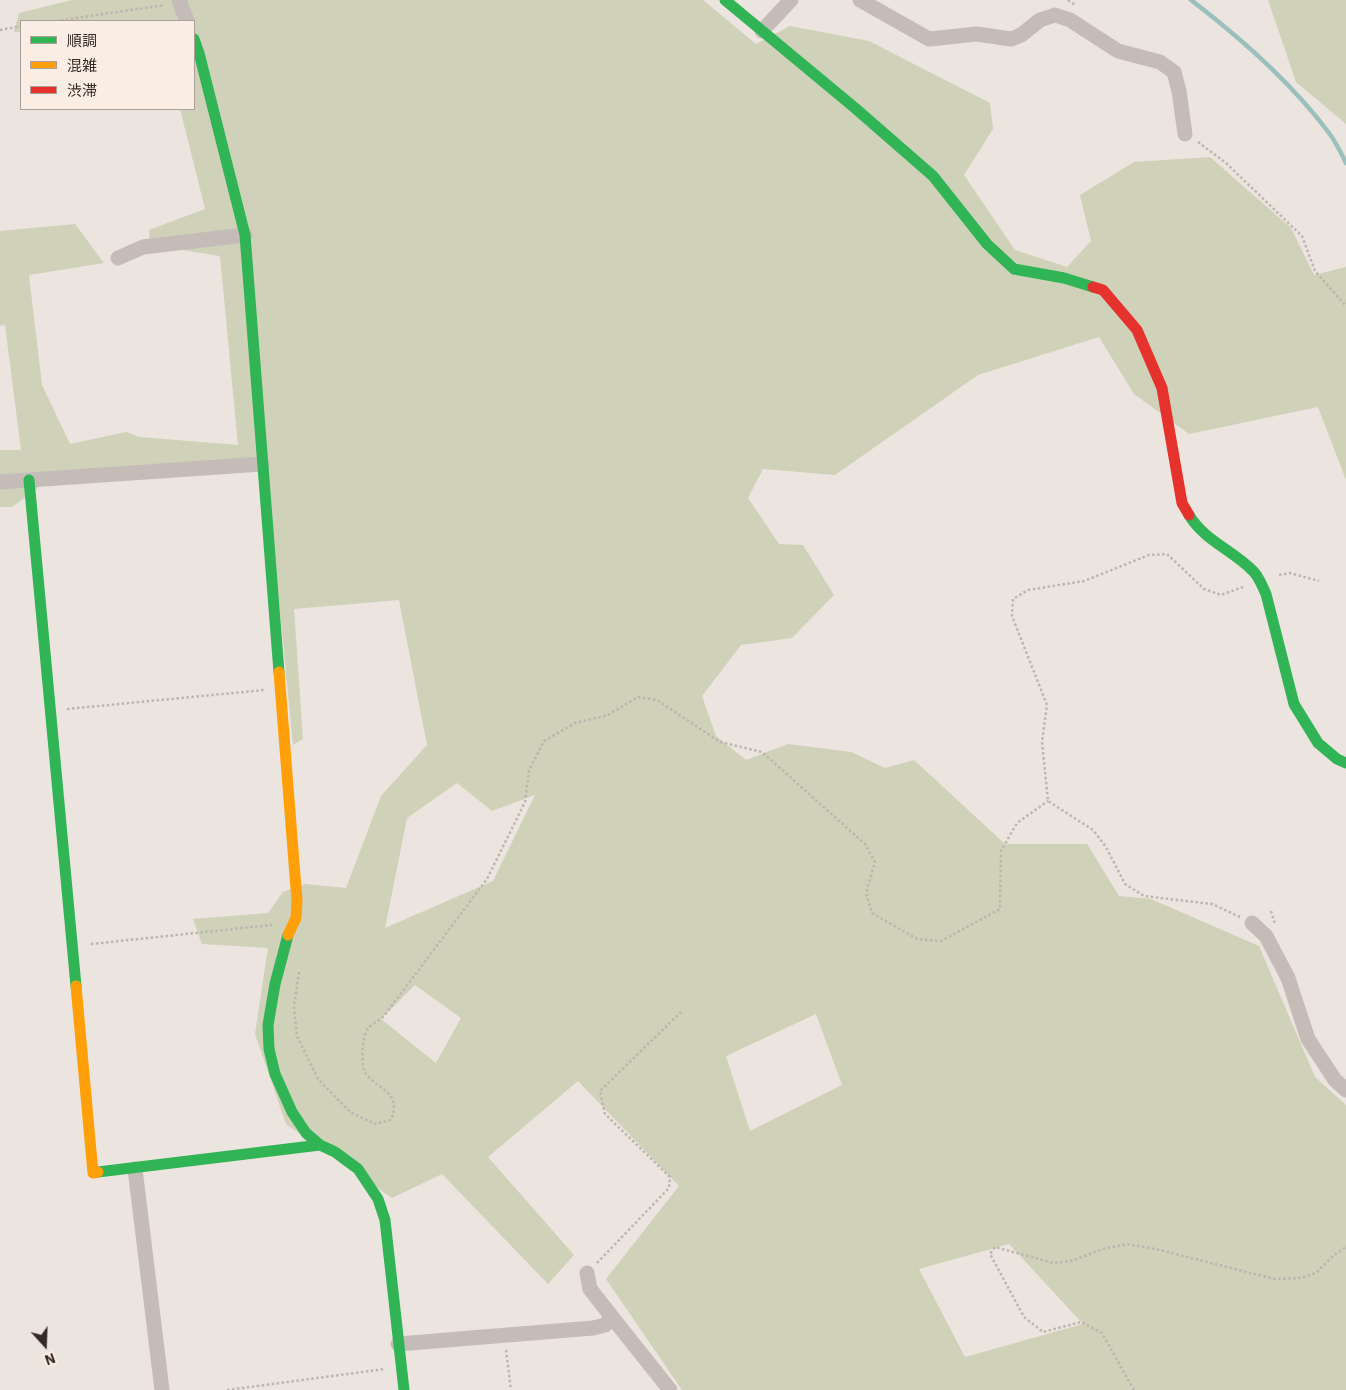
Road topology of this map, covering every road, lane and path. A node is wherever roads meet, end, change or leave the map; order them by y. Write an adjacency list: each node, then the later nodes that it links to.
1 (725, 0): 9 (street)
2 (791, 0): 9 (street)
3 (860, 0): 11 (street)
4 (179, 1): 5 (path); 6 (street)
5 (62, 20)
6 (187, 20)
7 (20, 26): 8 (path)
8 (0, 30)
9 (762, 31): 18 (street)
10 (195, 42): 12 (street)
11 (1185, 134): 14 (path)
12 (245, 235): 13 (street); 15 (street)
13 (118, 258)
14 (1346, 306)
15 (262, 464): 16 (street); 20 (street)
16 (29, 480): 17 (street); 21 (street)
17 (0, 482)
18 (1260, 580): 19 (path); 22 (street); 23 (path)
19 (1319, 581)
20 (280, 688): 21 (path); 24 (street)
21 (50, 711): 26 (street)
22 (1346, 763)
23 (1048, 801): 25 (path); 27 (path)
24 (296, 918): 26 (path); 30 (street)
25 (1252, 923): 29 (street)
26 (72, 946): 31 (street)
27 (299, 970)
28 (681, 1012): 33 (path)
29 (1346, 1090)
30 (320, 1145): 31 (street); 36 (street)
31 (135, 1169): 38 (street)
32 (1346, 1247): 43 (path)
33 (587, 1273): 34 (street)
34 (612, 1317): 35 (street); 42 (street)
35 (505, 1336): 36 (street); 41 (path)
36 (398, 1344): 37 (street)
37 (401, 1367): 39 (path); 40 (street)
38 (162, 1390)
39 (228, 1390)
40 (404, 1390)
41 (511, 1390)
42 (670, 1390)
43 (1134, 1390)

